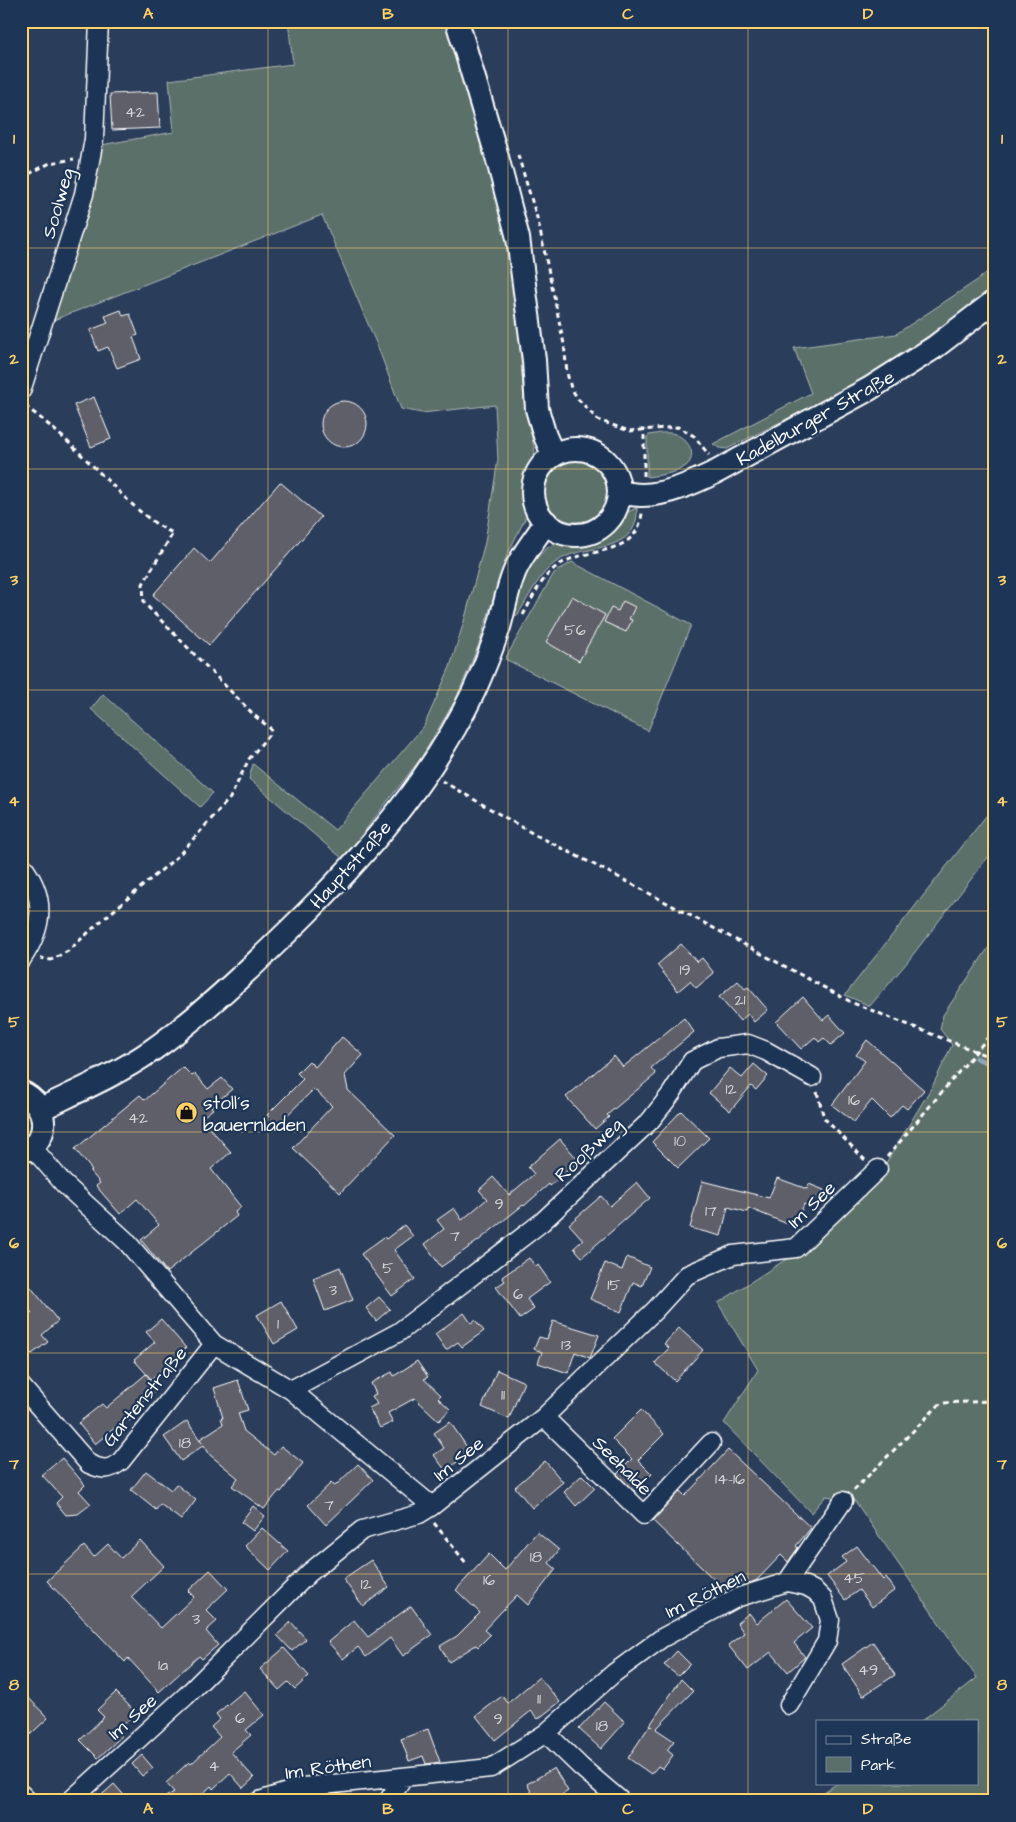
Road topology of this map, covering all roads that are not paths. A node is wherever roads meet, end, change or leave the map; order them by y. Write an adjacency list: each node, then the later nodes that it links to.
1 (99, 21): 4 (street, Soolweg)
2 (457, 21): 5 (main road)
3 (995, 301): 6 (main road, Kadelburger Straße)
4 (21, 391)
5 (553, 454): 6 (main road); 7 (main road)
6 (619, 492): 7 (main road)
7 (546, 522): 12 (main road, Hauptstraße)
8 (21, 864): 9 (street)
9 (25, 955)
10 (812, 1077): 17 (street, Rooßweg)
11 (21, 1092): 12 (main road)
12 (41, 1109): 13 (main road)
13 (27, 1149): 15 (street, Gartenstraße)
14 (877, 1170): 18 (street, Im See)
15 (214, 1344): 16 (street, Gartenstraße); 17 (street, Gartenstraße)
16 (21, 1386)
17 (291, 1390): 21 (street, Gartenstraße)
18 (544, 1417): 19 (street, Seehalde); 21 (street, Im See)
19 (711, 1443)
20 (843, 1501): 22 (street)
21 (428, 1509): 28 (street, Im See)
22 (787, 1582): 23 (street); 24 (street, Im Röthen)
23 (789, 1705)
24 (546, 1733): 25 (street, Im Röthen); 31 (street)
25 (404, 1777): 29 (street, Im Röthen); 30 (street)
26 (21, 1794): 27 (street)
27 (28, 1801)
28 (70, 1801)
29 (259, 1801)
30 (388, 1801)
31 (620, 1801)

